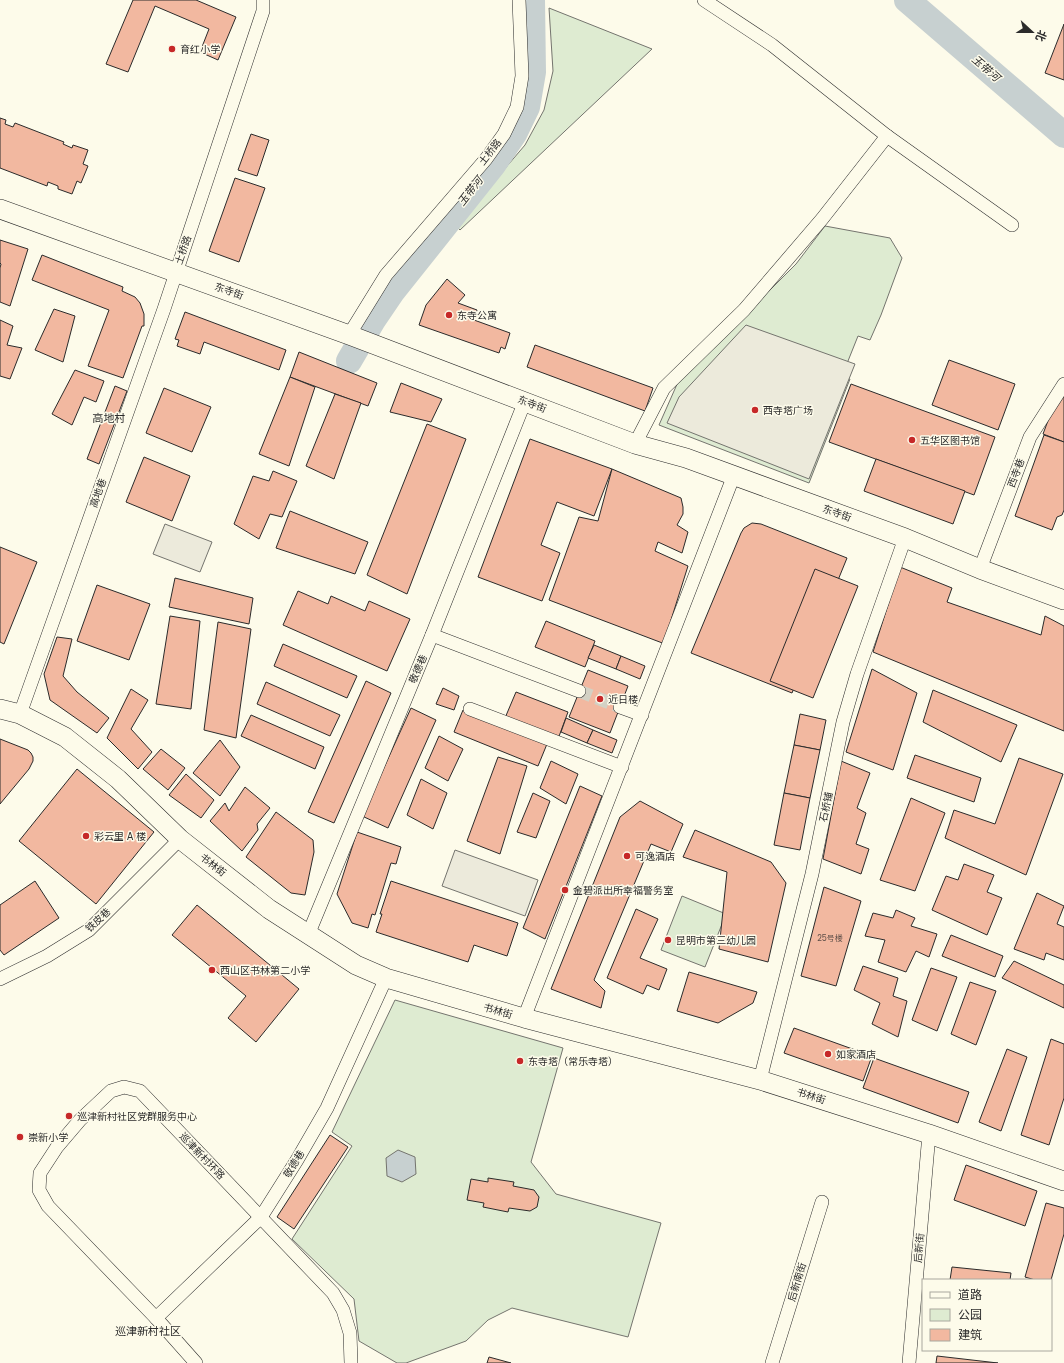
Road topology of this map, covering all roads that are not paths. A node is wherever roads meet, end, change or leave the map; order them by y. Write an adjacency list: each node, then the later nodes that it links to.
1 (263, 0): 7 (street, 土桥路)
2 (519, 0): 8 (street, 土桥路)
3 (704, 0): 4 (street)
4 (888, 136): 6 (street); 11 (street)
5 (0, 209): 7 (street, 东寺街)
6 (1012, 226)
7 (176, 272): 8 (street, 东寺街); 21 (street, 高地巷)
8 (351, 336): 10 (street, 东寺街)
9 (1064, 384): 14 (street, 西寺巷)
10 (525, 401): 11 (street, 东寺街); 16 (street, 敬德巷)
11 (635, 444): 12 (street, 东寺街)
12 (734, 475): 13 (street, 东寺街); 22 (street)
13 (905, 538): 14 (street, 东寺街); 29 (street, 石桥铺)
14 (980, 569): 15 (street, 东寺街)
15 (1064, 600)
16 (432, 635): 17 (street); 25 (street, 敬德巷)
17 (579, 691)
18 (620, 707): 22 (street)
19 (0, 709): 21 (street, 书林街)
20 (470, 709): 23 (street)
21 (20, 714): 24 (street, 书林街)
22 (642, 715): 23 (street)
23 (622, 767): 28 (street)
24 (180, 839): 25 (street, 书林街); 27 (street, 铁皮巷)
25 (308, 935): 26 (street, 书林街)
26 (386, 978): 28 (street, 书林街); 33 (street, 敬德巷)
27 (0, 979)
28 (524, 1018): 29 (street, 书林街)
29 (760, 1080): 30 (street, 书林街)
30 (929, 1134): 31 (street, 书林街); 38 (street, 后新街)
31 (1064, 1180)
32 (822, 1202): 37 (street, 后新南街)
33 (261, 1218): 34 (street, 敬德巷); 34 (street, 巡津新村环路); 36 (street, 巡津新村环路)
34 (156, 1318): 35 (street, 巡津新村环路)
35 (196, 1363)
36 (351, 1363)
37 (772, 1363)
38 (909, 1363)

